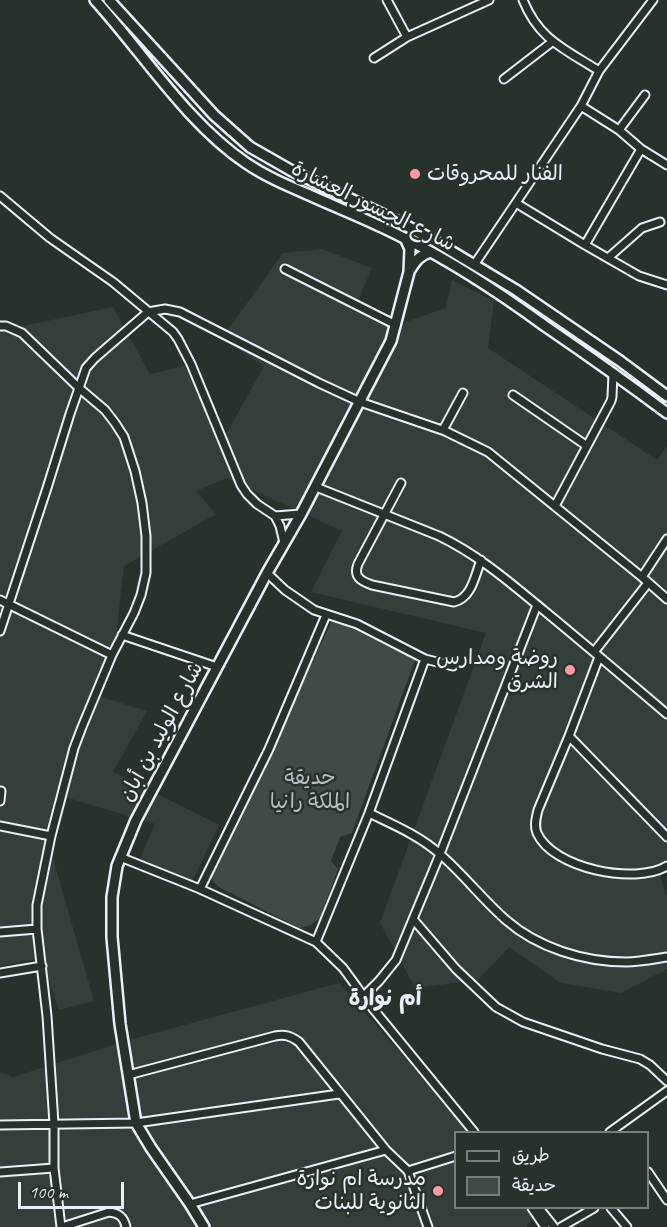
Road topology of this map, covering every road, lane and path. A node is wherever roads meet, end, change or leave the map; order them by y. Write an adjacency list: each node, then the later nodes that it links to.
1 (95, 0): 20 (main road, شارع الجسور العشارة)
2 (109, 0): 24 (main road, شارع الجسور العشارة)
3 (387, 0): 7 (street)
4 (489, 0): 7 (street)
5 (523, 0): 8 (street)
6 (653, 0): 10 (street)
7 (407, 37): 9 (street)
8 (552, 42): 10 (street); 11 (street)
9 (374, 58)
10 (599, 71): 13 (street)
11 (504, 79)
12 (645, 95): 14 (street)
13 (581, 106): 14 (street); 18 (street)
14 (619, 130): 15 (street)
15 (641, 148): 16 (street); 21 (street)
16 (667, 165)
17 (0, 196): 30 (street)
18 (516, 203): 21 (street); 24 (street)
19 (660, 222): 23 (street)
20 (405, 238): 22 (main road, شارع الجسور العشارة); 26 (main road, شارع الوليد بن أبان)
21 (585, 245): 23 (street)
22 (431, 252): 26 (main road); 29 (main road, شارع الجسور العشارة)
23 (608, 258): 27 (street)
24 (474, 266): 28 (main road, شارع الجسور العشارة)
25 (285, 269): 31 (street)
26 (409, 272): 31 (main road, شارع الوليد بن أبان)
27 (667, 285)
28 (516, 290): 29 (main road); 37 (main road, شارع الجسور العشارة)
29 (509, 300): 33 (main road, شارع الجسور العشارة)
30 (148, 312): 34 (street); 38 (street); 47 (street)
31 (396, 325): 38 (main road, شارع الوليد بن أبان)
32 (0, 326): 34 (street)
33 (614, 373): 39 (main road, شارع الجسور العشارة); 41 (street)
34 (79, 388): 55 (street); 59 (street)
35 (463, 393): 40 (street)
36 (513, 395): 41 (street)
37 (667, 396)
38 (360, 402): 40 (street); 43 (main road, شارع الوليد بن أبان)
39 (667, 413)
40 (443, 430): 44 (street)
41 (587, 446): 44 (street)
42 (401, 483): 46 (street)
43 (316, 487): 45 (main road, شارع الوليد بن أبان); 46 (street)
44 (555, 506): 52 (street)
45 (301, 514): 47 (street); 49 (main road, شارع الوليد بن أبان)
46 (386, 514): 50 (street); 50 (street)
47 (275, 516): 49 (street)
48 (667, 539): 52 (street)
49 (284, 543): 51 (main road, شارع الوليد بن أبان)
50 (481, 560): 56 (street)
51 (267, 573): 57 (street); 64 (main road, شارع الوليد بن أبان)
52 (645, 580): 53 (street); 60 (street)
53 (667, 599)
54 (0, 600): 55 (street)
55 (8, 605): 58 (street); 61 (street)
56 (537, 605): 60 (street); 73 (street)
57 (327, 615): 62 (street); 76 (street)
58 (0, 631)
59 (122, 636): 61 (street); 64 (street)
60 (596, 654): 65 (street); 66 (street)
61 (112, 655): 71 (street)
62 (425, 659): 63 (street); 69 (street)
63 (453, 666)
64 (217, 667): 74 (main road, شارع الوليد بن أبان)
65 (667, 714)
66 (569, 736): 72 (street); 75 (street)
67 (1, 791): 68 (street)
68 (0, 801)
69 (369, 813): 73 (street); 80 (street)
70 (0, 826): 71 (street)
71 (51, 836): 78 (street)
72 (667, 837)
73 (440, 854): 77 (street); 81 (street)
74 (120, 857): 76 (street); 86 (main road, شارع الوليد بن أبان)
75 (667, 866)
76 (200, 889): 80 (street)
77 (413, 919): 84 (street); 87 (street)
78 (37, 929): 79 (street); 82 (street)
79 (0, 932)
80 (316, 942): 84 (street)
81 (667, 957)
82 (42, 966): 83 (street); 91 (street)
83 (0, 973)
84 (363, 996): 85 (street)
85 (412, 1056): 94 (street); 95 (street)
86 (128, 1075): 89 (street); 90 (main road, شارع الوليد بن أبان)
87 (667, 1081)
88 (667, 1091): 93 (street)
89 (339, 1094): 90 (street); 96 (street)
90 (136, 1123): 91 (street); 103 (main road, شارع الوليد بن أبان)
91 (54, 1124): 92 (street); 98 (street)
92 (0, 1125)
93 (618, 1130)
94 (473, 1131)
95 (479, 1131)
96 (386, 1150): 99 (street); 103 (street)
97 (454, 1157): 99 (street)
98 (54, 1168): 100 (street); 108 (street)
99 (408, 1171): 111 (street)
100 (0, 1172)
101 (649, 1173): 102 (street)
102 (667, 1200)
103 (190, 1204): 110 (main road, شارع الوليد بن أبان)
104 (533, 1209): 112 (street)
105 (540, 1209): 113 (street)
106 (592, 1209): 114 (street)
107 (612, 1209): 115 (street)
108 (62, 1227): 109 (street)
109 (126, 1227)
110 (204, 1227)
111 (428, 1227)
112 (545, 1227)
113 (554, 1227)
114 (561, 1227)
115 (627, 1227)

